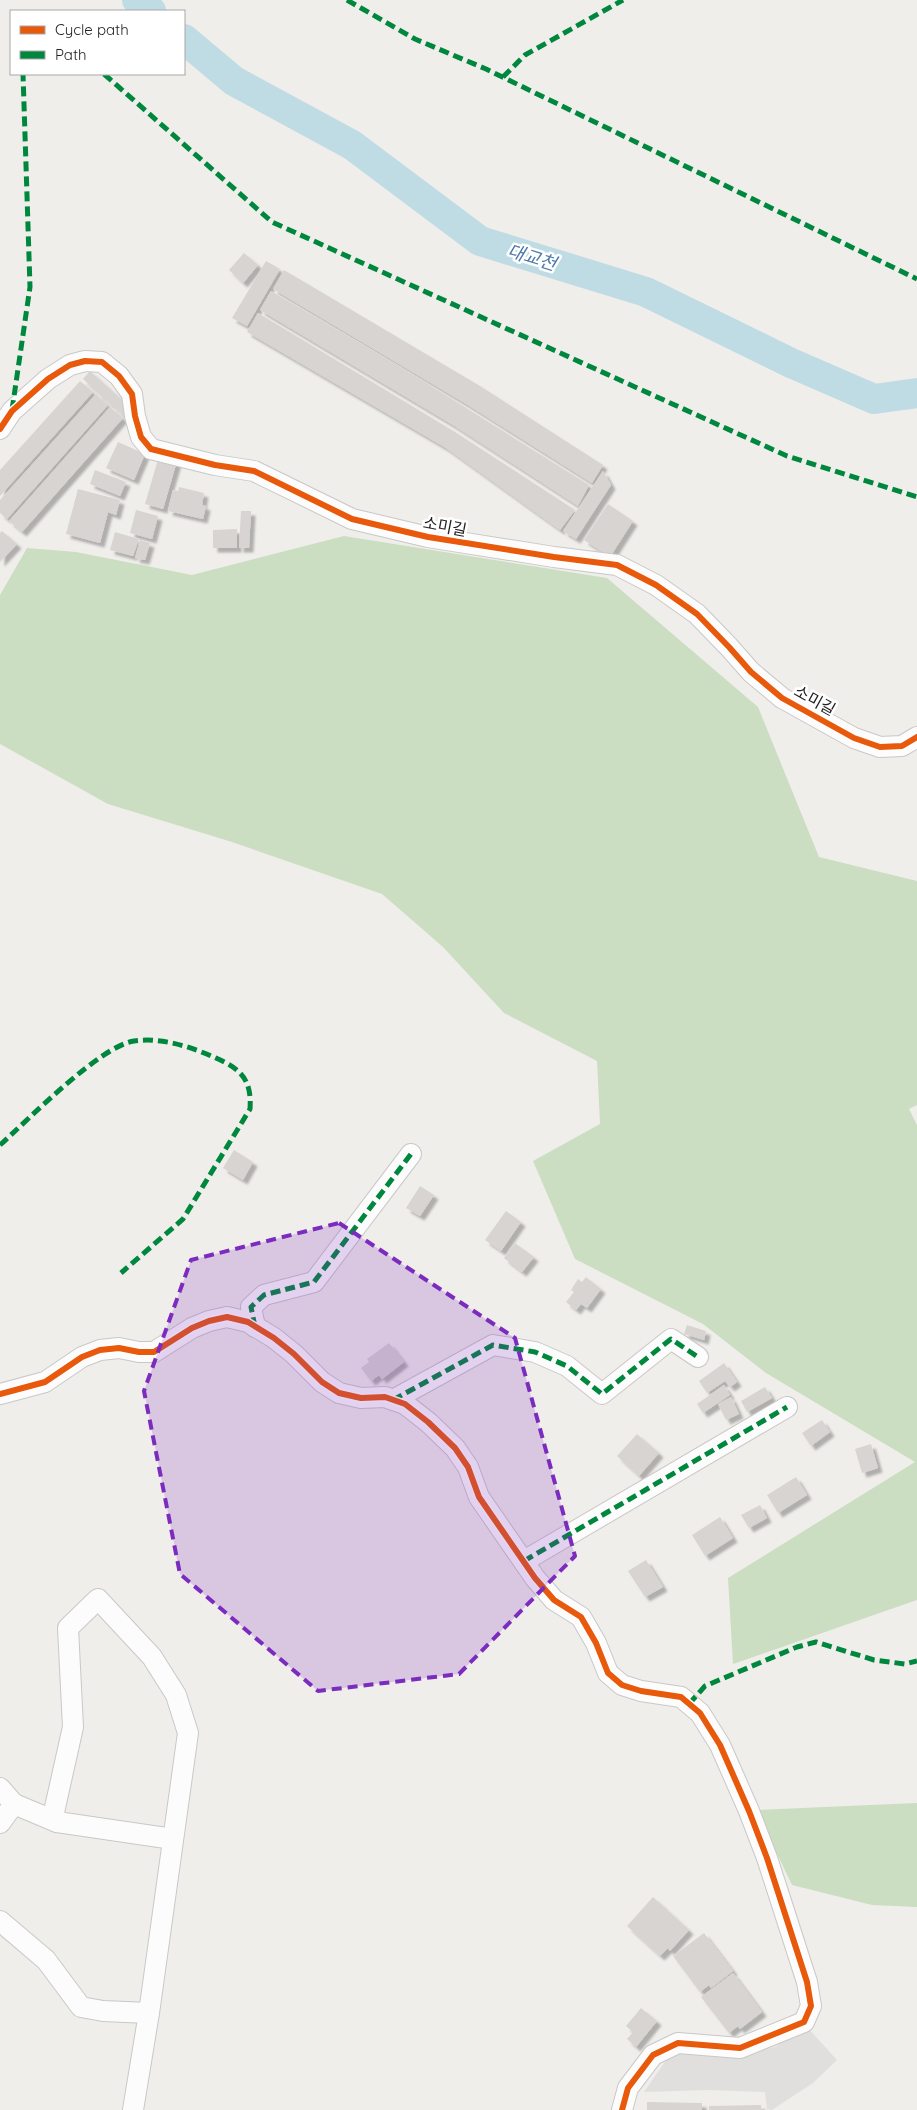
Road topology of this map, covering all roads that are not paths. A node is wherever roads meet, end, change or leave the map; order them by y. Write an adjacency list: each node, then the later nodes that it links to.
1 (0, 429): 2 (street, 소미길)
2 (917, 737)
3 (410, 1154): 4 (street)
4 (255, 1327): 6 (street); 7 (street)
5 (698, 1357): 7 (street)
6 (0, 1394)
7 (393, 1400): 9 (street)
8 (787, 1407): 9 (street)
9 (524, 1561): 18 (street)
10 (0, 1788): 11 (street)
11 (14, 1804): 12 (street); 13 (street)
12 (57, 1822): 14 (street); 14 (street)
13 (0, 1823)
14 (173, 1839): 16 (street)
15 (0, 1921): 16 (street)
16 (149, 2013): 17 (street)
17 (133, 2110)
18 (622, 2110)

